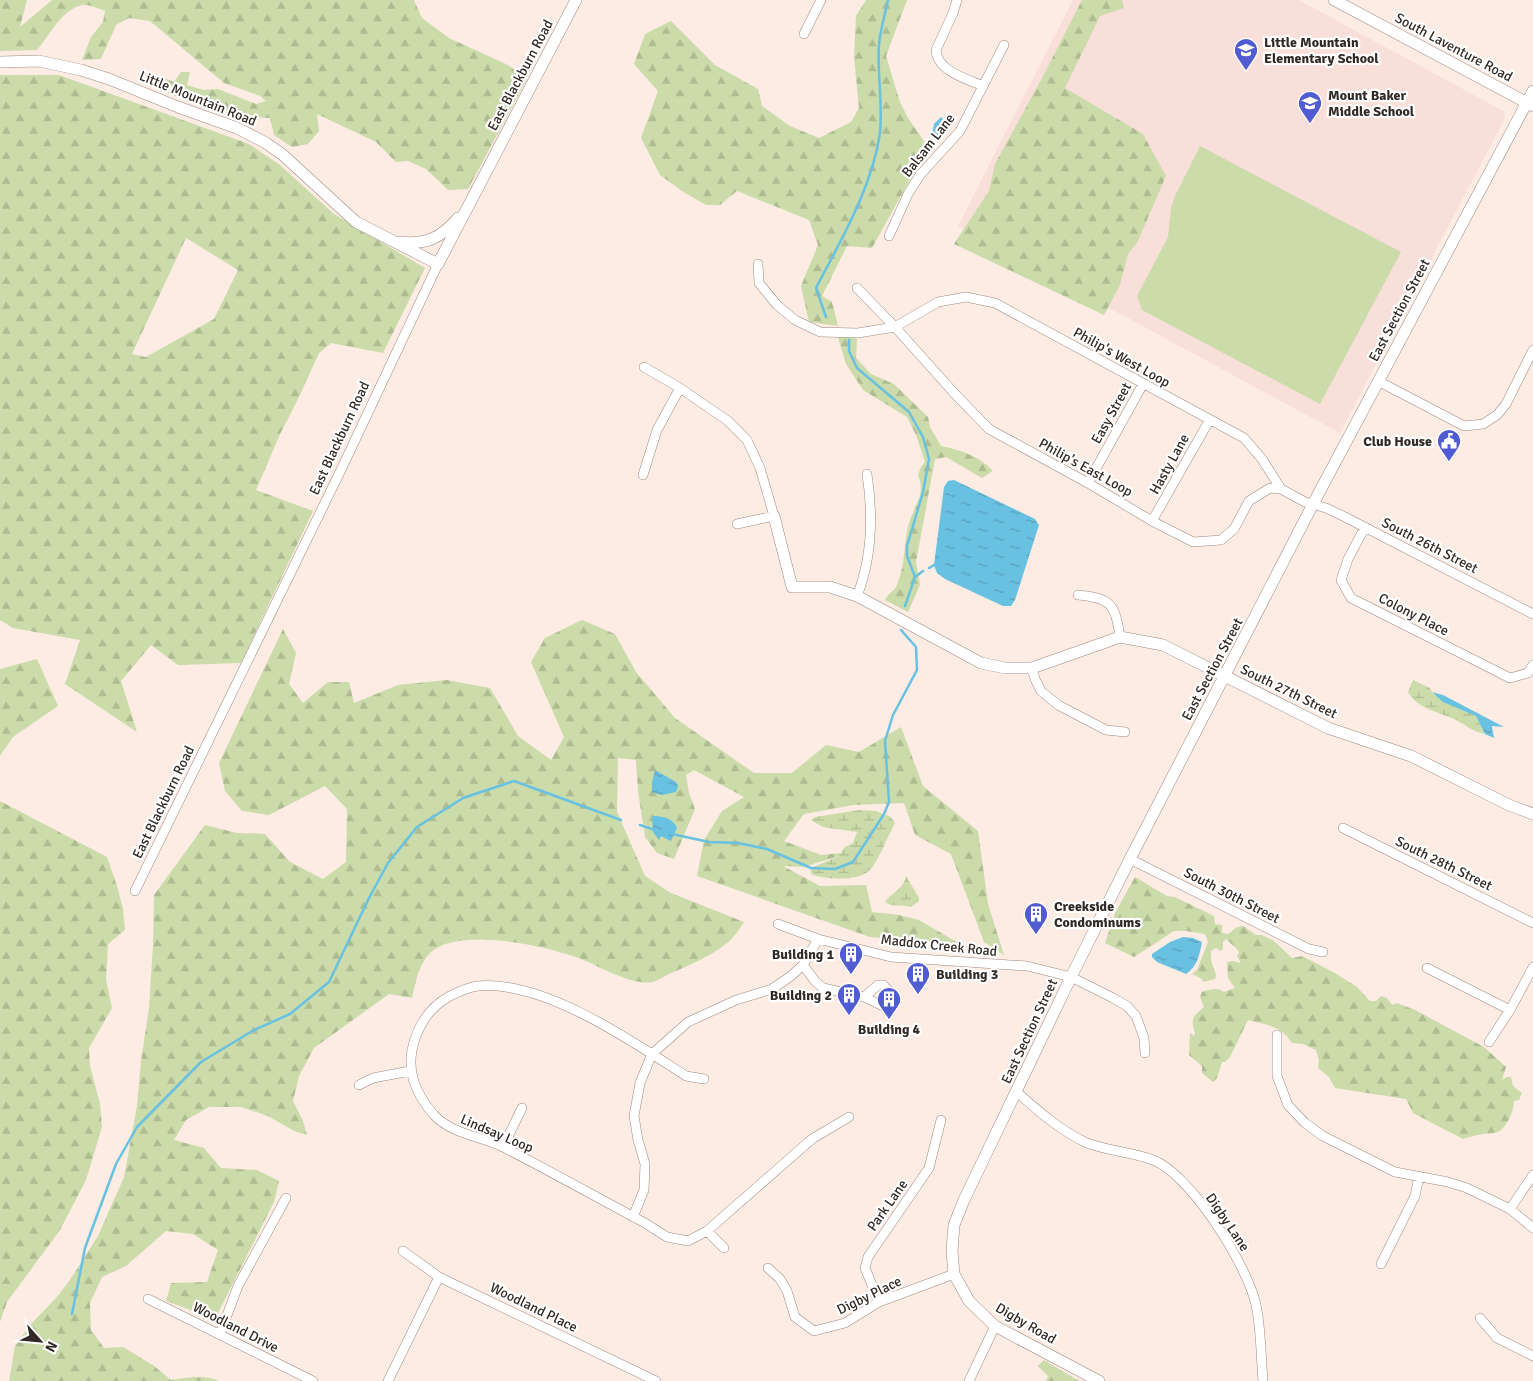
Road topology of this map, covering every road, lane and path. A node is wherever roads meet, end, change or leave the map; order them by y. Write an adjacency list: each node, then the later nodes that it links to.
1 (576, 0): 11 (street, East Blackburn Road)
2 (820, 0): 5 (street)
3 (957, 0): 8 (street)
4 (1338, 1): 10 (street, South Laventure Road)
5 (804, 34)
6 (1004, 45): 8 (street, Balsam Lane)
7 (0, 62): 13 (street, Little Mountain Road)
8 (983, 86): 12 (street, Balsam Lane)
9 (1533, 91): 10 (street, East Section Street)
10 (1530, 104): 20 (street, East Section Street)
11 (468, 206): 13 (street); 14 (street, East Blackburn Road)
12 (889, 236)
13 (393, 241): 14 (street, Little Mountain Road)
14 (438, 264): 44 (street, East Blackburn Road)
15 (758, 264): 17 (street)
16 (857, 288): 17 (street, Philip's East Loop)
17 (895, 327): 21 (street, Philip's West Loop); 26 (street, Philip's East Loop)
18 (1533, 350): 20 (street)
19 (644, 367): 22 (street)
20 (1378, 381): 28 (street, East Section Street)
21 (1143, 384): 23 (street, Philip's West Loop); 26 (street, Easy Street)
22 (680, 388): 25 (street); 29 (street)
23 (1209, 420): 27 (street, Philip's West Loop); 30 (street, Hasty Lane)
24 (867, 474): 34 (street)
25 (643, 475)
26 (1088, 483): 30 (street, Philip's East Loop)
27 (1281, 489): 28 (street); 30 (street, Philip's East Loop)
28 (1313, 504): 32 (street, South 26th Street); 39 (street, East Section Street)
29 (774, 516): 31 (street); 34 (street, South 27th Street)
30 (1152, 521)
31 (737, 524)
32 (1365, 527): 35 (street, South 26th Street); 37 (street, Colony Place)
33 (1078, 595): 36 (street)
34 (857, 596): 38 (street, South 27th Street)
35 (1533, 614)
36 (1120, 637): 38 (street, South 27th Street); 39 (street, South 27th Street)
37 (1533, 665)
38 (1032, 668): 40 (street)
39 (1225, 676): 41 (street, South 27th Street); 43 (street, East Section Street)
40 (1125, 732)
41 (1533, 814)
42 (1343, 828): 45 (street, South 28th Street)
43 (1130, 859): 48 (street, South 30th Street); 52 (street, East Section Street)
44 (135, 891)
45 (1533, 923)
46 (778, 924): 47 (street, Maddox Creek Road)
47 (818, 940): 49 (street); 52 (street, Maddox Creek Road)
48 (1323, 952)
49 (803, 965): 53 (street); 58 (street)
50 (1533, 967): 54 (street)
51 (1427, 968): 54 (street)
52 (1071, 977): 57 (street, Maddox Creek Road); 62 (street, East Section Street)
53 (864, 997)
54 (1510, 1010): 56 (street)
55 (1277, 1035): 68 (street)
56 (1489, 1042)
57 (1145, 1053)
58 (652, 1054): 59 (street, Lindsay Loop); 60 (street, Lindsay Loop); 71 (street)
59 (410, 1071): 61 (street); 66 (street, Lindsay Loop)
60 (704, 1079)
61 (359, 1085)
62 (1017, 1092): 78 (street, East Section Street); 91 (street, Digby Lane)
63 (522, 1108): 66 (street)
64 (849, 1117): 73 (street, Lindsay Loop)
65 (941, 1120): 81 (street, Park Lane)
66 (503, 1147): 71 (street, Lindsay Loop)
67 (1533, 1175): 70 (street)
68 (1419, 1176): 70 (street); 76 (street)
69 (286, 1198): 84 (street)
70 (1510, 1209): 72 (street)
71 (633, 1217): 73 (street, Lindsay Loop)
72 (1533, 1228)
73 (707, 1231): 74 (street)
74 (724, 1248)
75 (403, 1251): 79 (street, Woodland Place)
76 (1381, 1264)
77 (768, 1268): 81 (street, Digby Place)
78 (954, 1274): 81 (street, Digby Place); 83 (street, Digby Road)
79 (439, 1277): 87 (street); 88 (street, Woodland Place)
80 (148, 1298): 84 (street, Woodland Drive)
81 (879, 1302)
82 (1480, 1318): 85 (street)
83 (995, 1326): 89 (street); 90 (street, Digby Road)
84 (220, 1334): 86 (street, Woodland Drive)
85 (1533, 1356)
86 (313, 1381)
87 (388, 1381)
88 (656, 1381)
89 (969, 1381)
90 (1099, 1381)
91 (1263, 1381)

